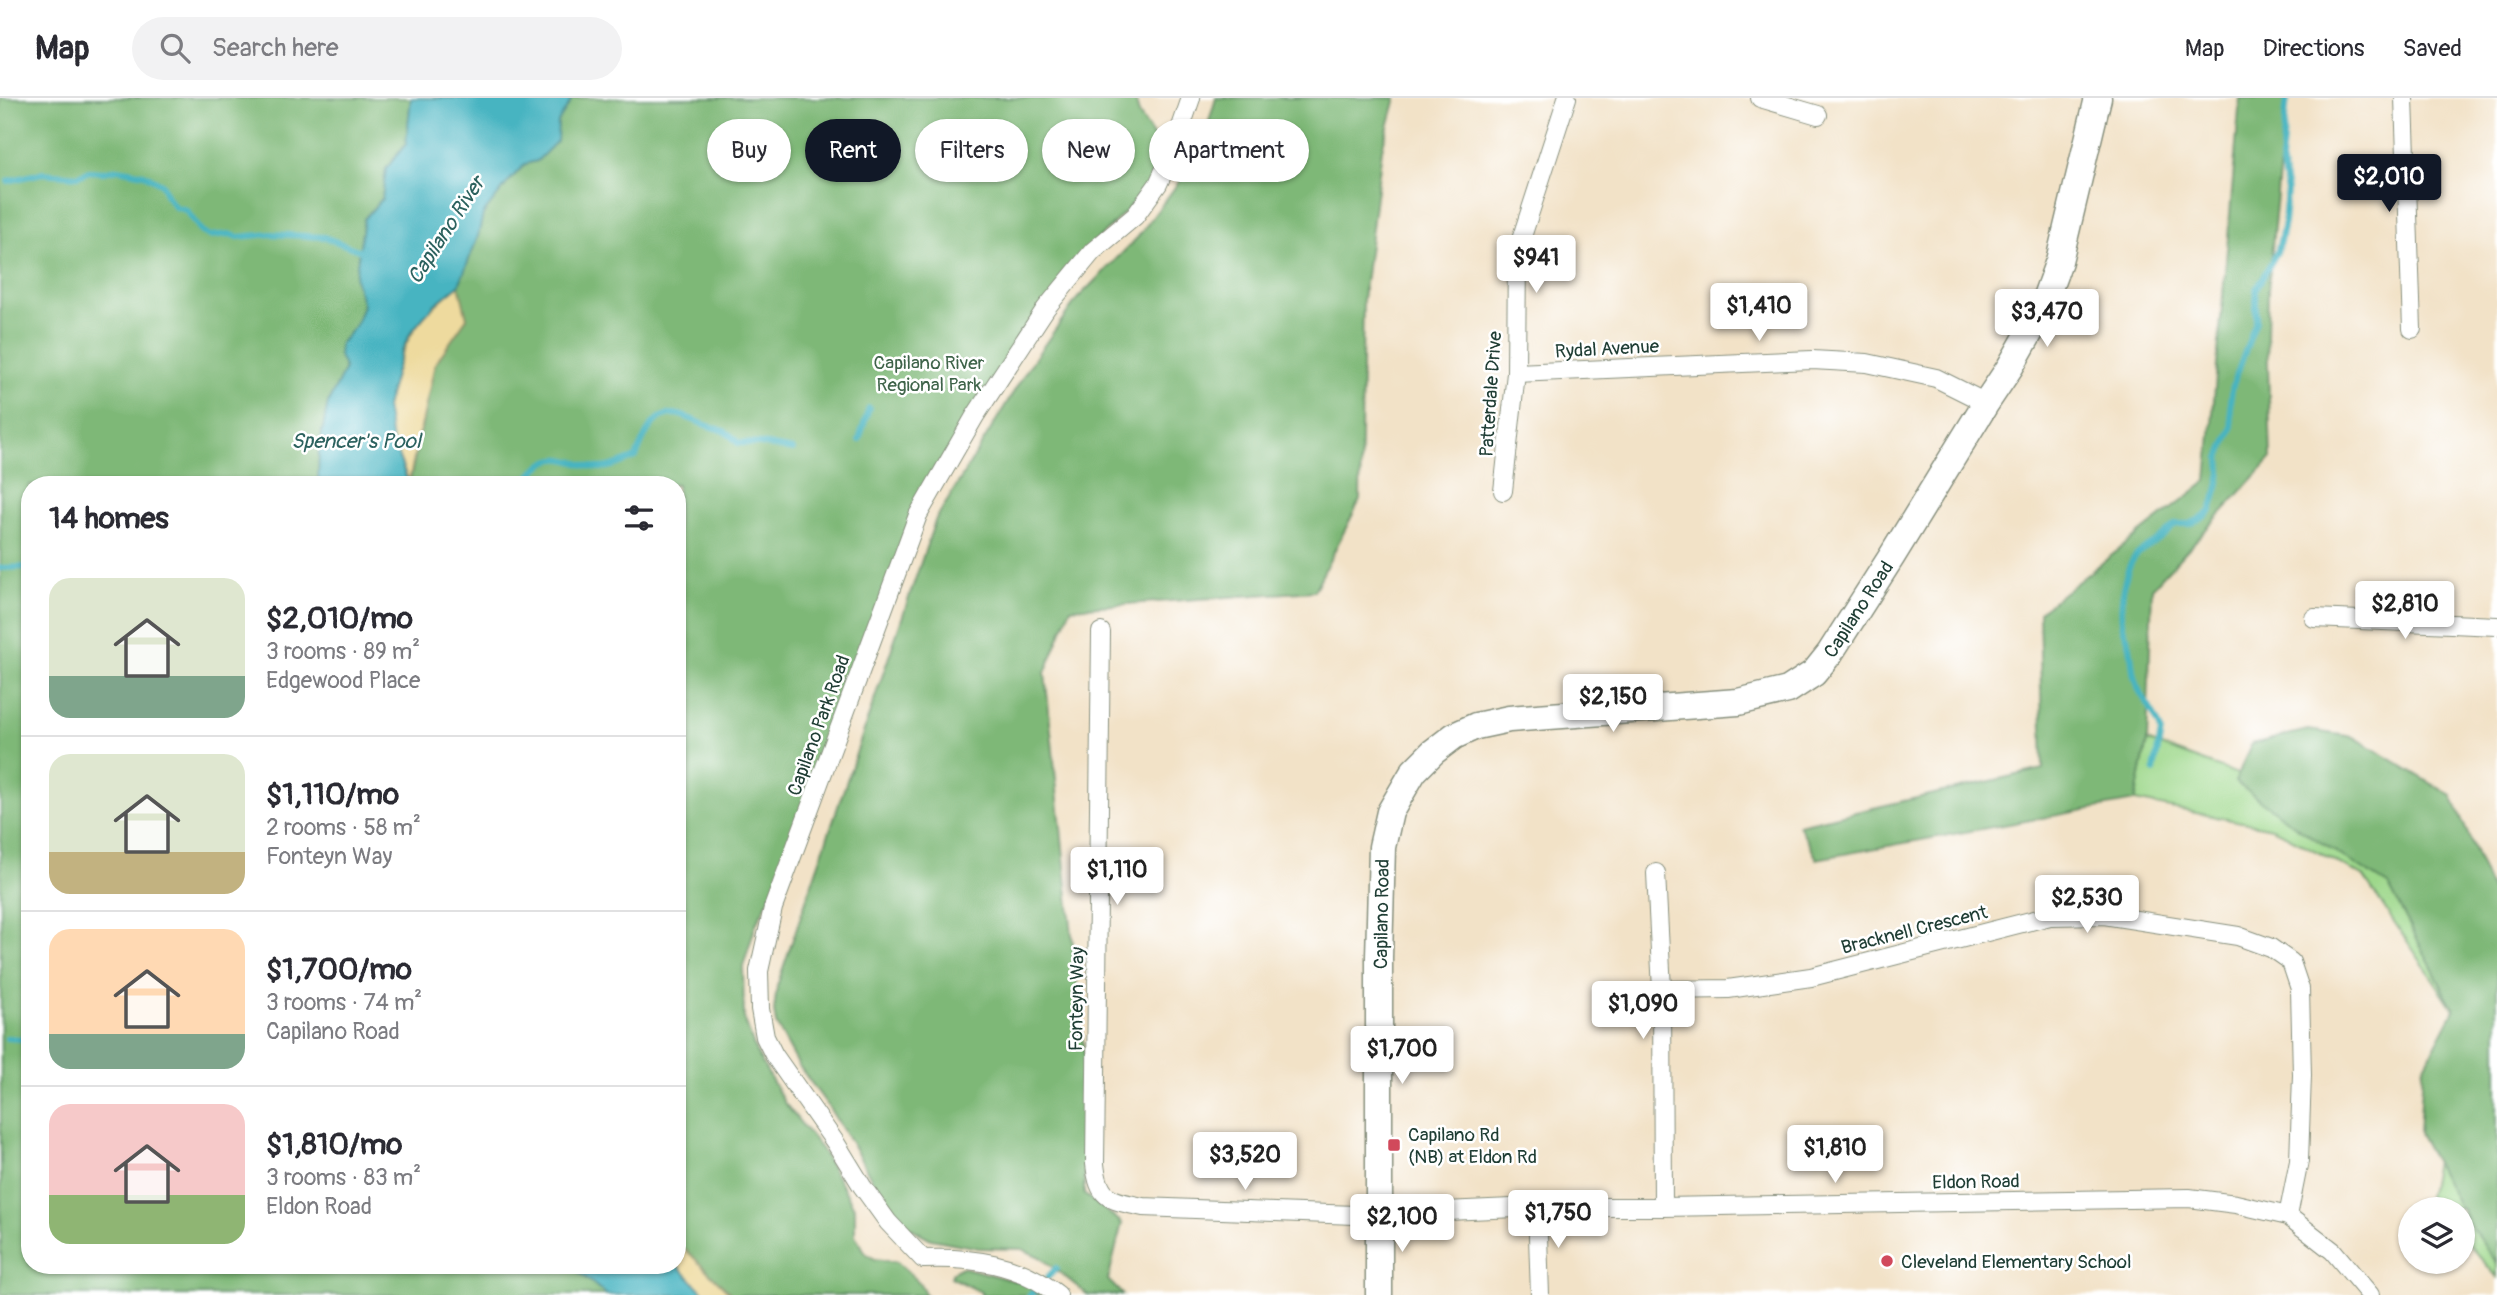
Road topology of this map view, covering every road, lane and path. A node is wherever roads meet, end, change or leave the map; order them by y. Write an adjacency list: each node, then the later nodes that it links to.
1 (1191, 98): 21 (street, Capilano Park Road)
2 (1567, 98): 8 (street, Patterdale Drive)
3 (1760, 98): 6 (street)
4 (2098, 98): 9 (main road, Capilano Road)
5 (2404, 98): 7 (street)
6 (1818, 115)
7 (2412, 329)
8 (1516, 373): 9 (street, Rydal Avenue); 10 (street, Patterdale Drive)
9 (1986, 403): 19 (main road, Capilano Road)
10 (1503, 491)
11 (2314, 618): 12 (street)
12 (2497, 626)
13 (1101, 632): 16 (street, Fonteyn Way)
14 (1656, 873): 15 (street)
15 (1662, 990): 18 (street); 20 (street, Bracknell Crescent)
16 (1105, 1195): 19 (street, Eldon Road)
17 (1537, 1207): 18 (street, Eldon Road); 19 (street, Eldon Road); 23 (street)
18 (1663, 1207): 20 (street, Eldon Road)
19 (1378, 1214): 22 (main road, Capilano Road)
20 (2288, 1216): 24 (street)
21 (1058, 1295)
22 (1379, 1295)
23 (1540, 1295)
24 (2370, 1295)

